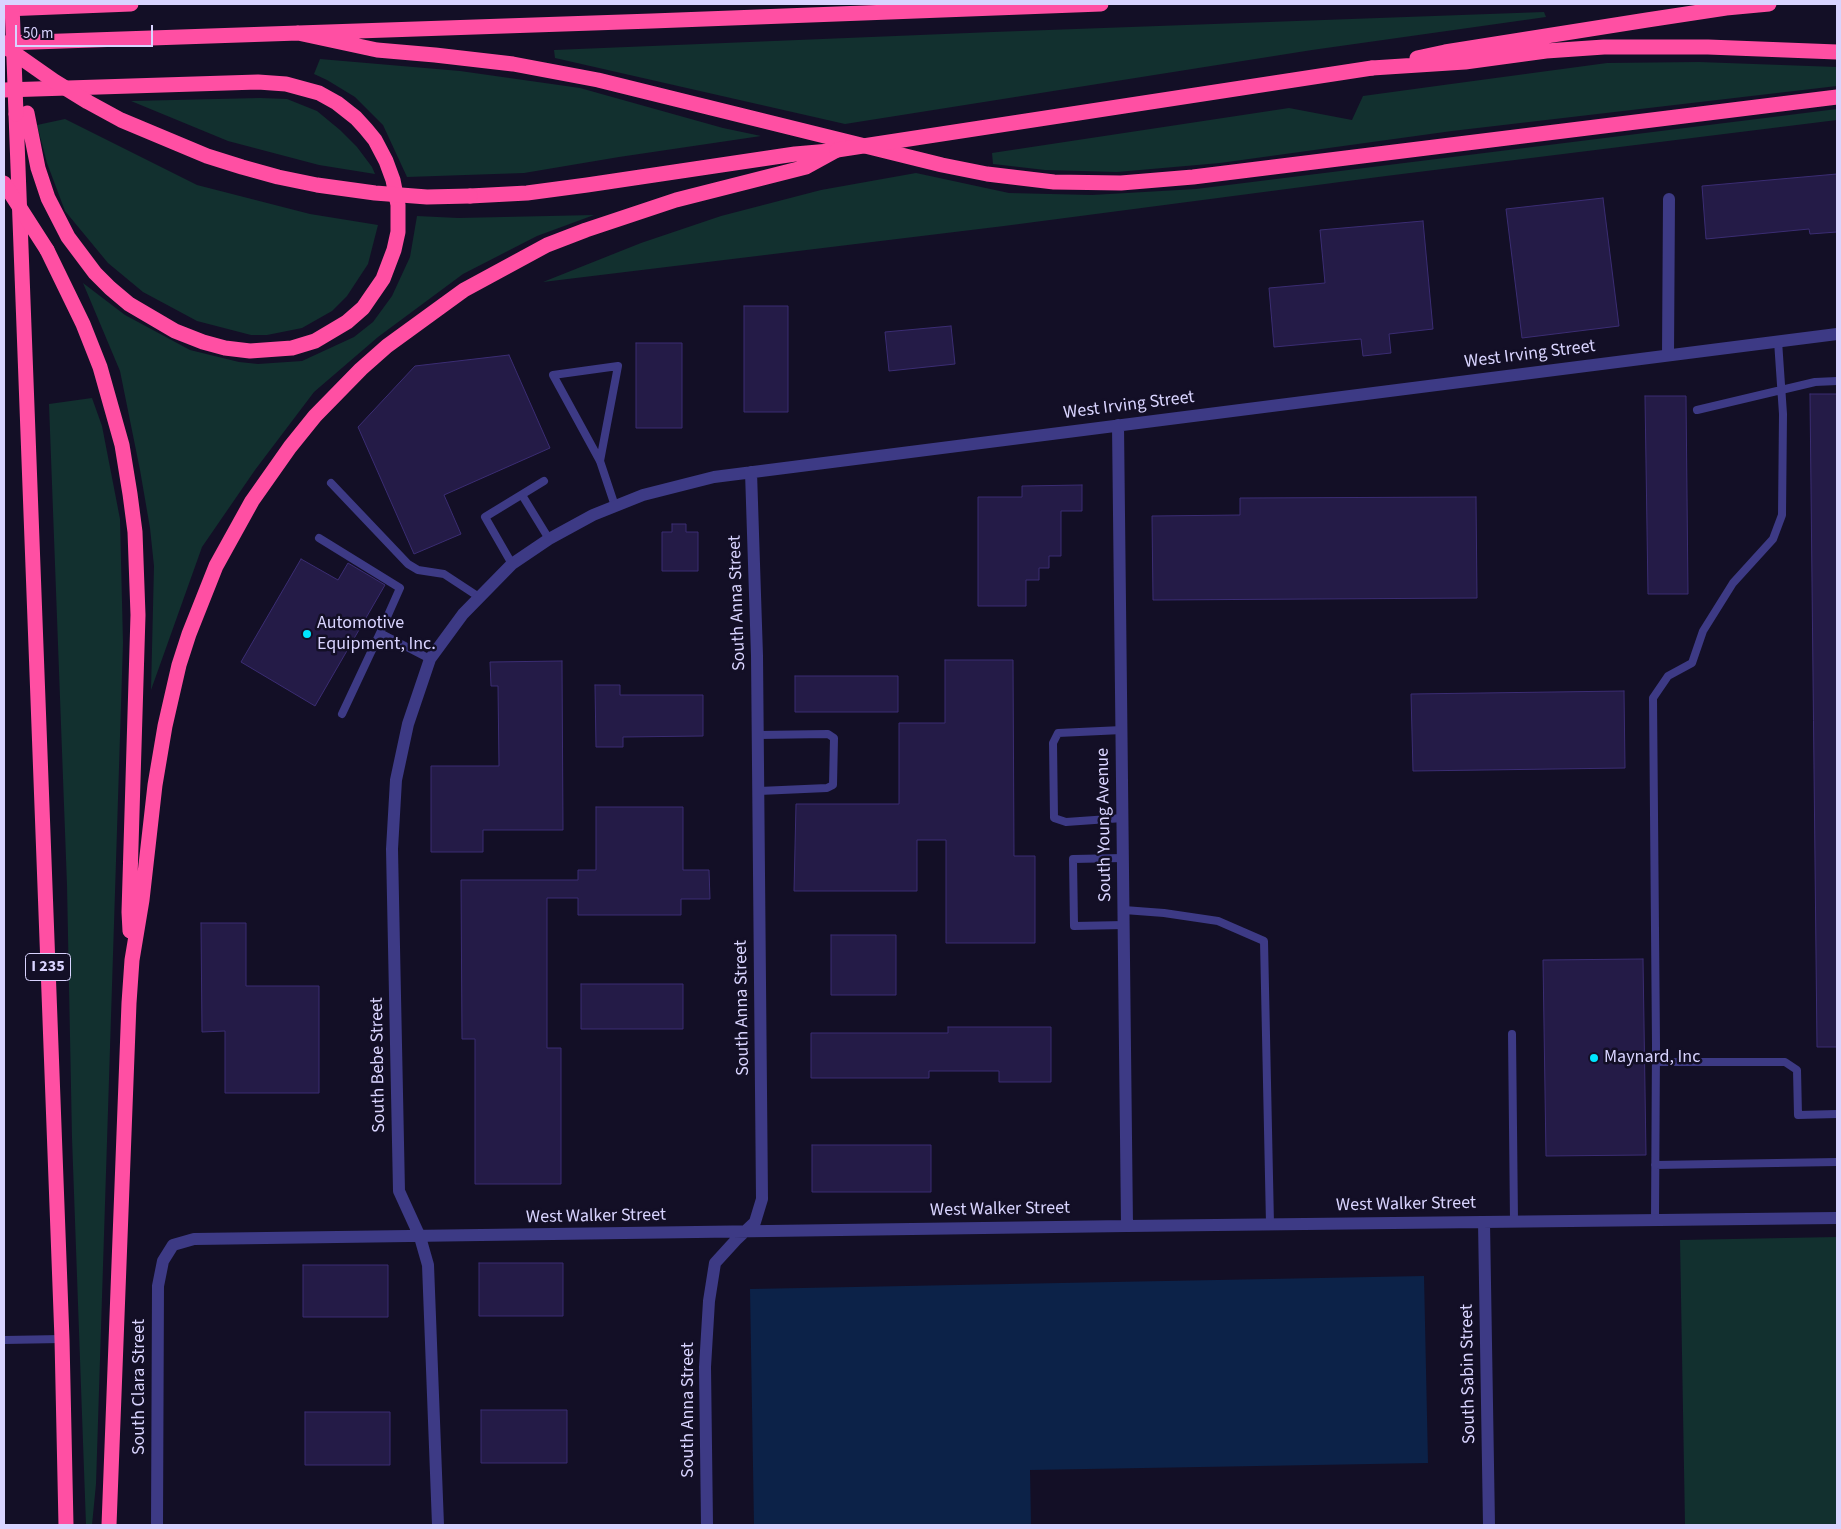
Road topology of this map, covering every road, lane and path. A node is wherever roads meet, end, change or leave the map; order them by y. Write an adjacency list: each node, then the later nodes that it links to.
1 (12, 4): 10 (highway, I 235, bridge)
2 (131, 4): 5 (highway)
3 (1101, 4): 6 (highway)
4 (1769, 4): 9 (highway)
5 (4, 8)
6 (298, 33): 7 (highway); 11 (highway)
7 (4, 45): 13 (highway, bridge)
8 (1837, 52): 9 (highway)
9 (1425, 61): 13 (highway, bridge)
10 (9, 85): 12 (highway, I 235, bridge); 12 (highway)
11 (1837, 97)
12 (21, 114): 59 (highway, I 235)
13 (837, 150): 44 (highway)
14 (4, 183): 44 (highway, bridge)
15 (1669, 199): 18 (street)
16 (1837, 334): 17 (street, West Irving Street)
17 (1778, 341): 18 (street, West Irving Street); 20 (lane)
18 (1668, 354): 22 (street, West Irving Street)
19 (1837, 381): 20 (lane)
20 (1782, 390): 21 (lane); 46 (lane)
21 (1697, 410)
22 (1118, 425): 24 (street, West Irving Street); 37 (street, South Young Avenue)
23 (600, 461): 23 (lane); 28 (lane)
24 (751, 472): 28 (street, West Irving Street); 38 (street, South Anna Street)
25 (544, 481): 27 (lane)
26 (331, 483): 32 (lane)
27 (522, 495): 30 (lane); 31 (lane)
28 (615, 506): 30 (street, West Irving Street)
29 (319, 538): 34 (lane)
30 (550, 539): 31 (street, West Irving Street)
31 (512, 564): 32 (street, West Irving Street)
32 (479, 597): 33 (street, West Irving Street)
33 (463, 614): 35 (street, South Bebe Street)
34 (380, 632): 35 (lane); 36 (lane)
35 (430, 658): 57 (street, South Bebe Street)
36 (342, 714)
37 (1122, 730): 40 (street, South Young Avenue); 40 (lane)
38 (758, 735): 39 (street, South Anna Street); 39 (lane)
39 (758, 791): 56 (street, South Anna Street)
40 (1123, 818): 41 (street, South Young Avenue)
41 (1123, 858): 42 (street, South Young Avenue); 43 (lane)
42 (1124, 910): 43 (street, South Young Avenue); 54 (lane)
43 (1124, 925): 55 (street, South Young Avenue)
44 (132, 960): 62 (highway)
45 (1512, 1034): 52 (lane)
46 (1656, 1062): 47 (lane); 49 (lane)
47 (1837, 1114)
48 (1837, 1162): 49 (lane)
49 (1655, 1165): 51 (lane)
50 (1837, 1218): 51 (street, West Walker Street)
51 (1655, 1220): 52 (street, West Walker Street)
52 (1514, 1221): 53 (street, West Walker Street)
53 (1484, 1222): 54 (street, West Walker Street); 66 (street, South Sabin Street)
54 (1270, 1224): 55 (street, West Walker Street)
55 (1127, 1226): 56 (street, West Walker Street)
56 (744, 1232): 57 (street, West Walker Street); 65 (street, South Anna Street)
57 (420, 1237): 58 (street, West Walker Street); 64 (street, South Bebe Street)
58 (169, 1252): 63 (street, South Clara Street)
59 (62, 1339): 60 (lane); 61 (highway, I 235)
60 (4, 1340)
61 (66, 1525)
62 (109, 1525)
63 (157, 1525)
64 (438, 1525)
65 (707, 1525)
66 (1489, 1525)

